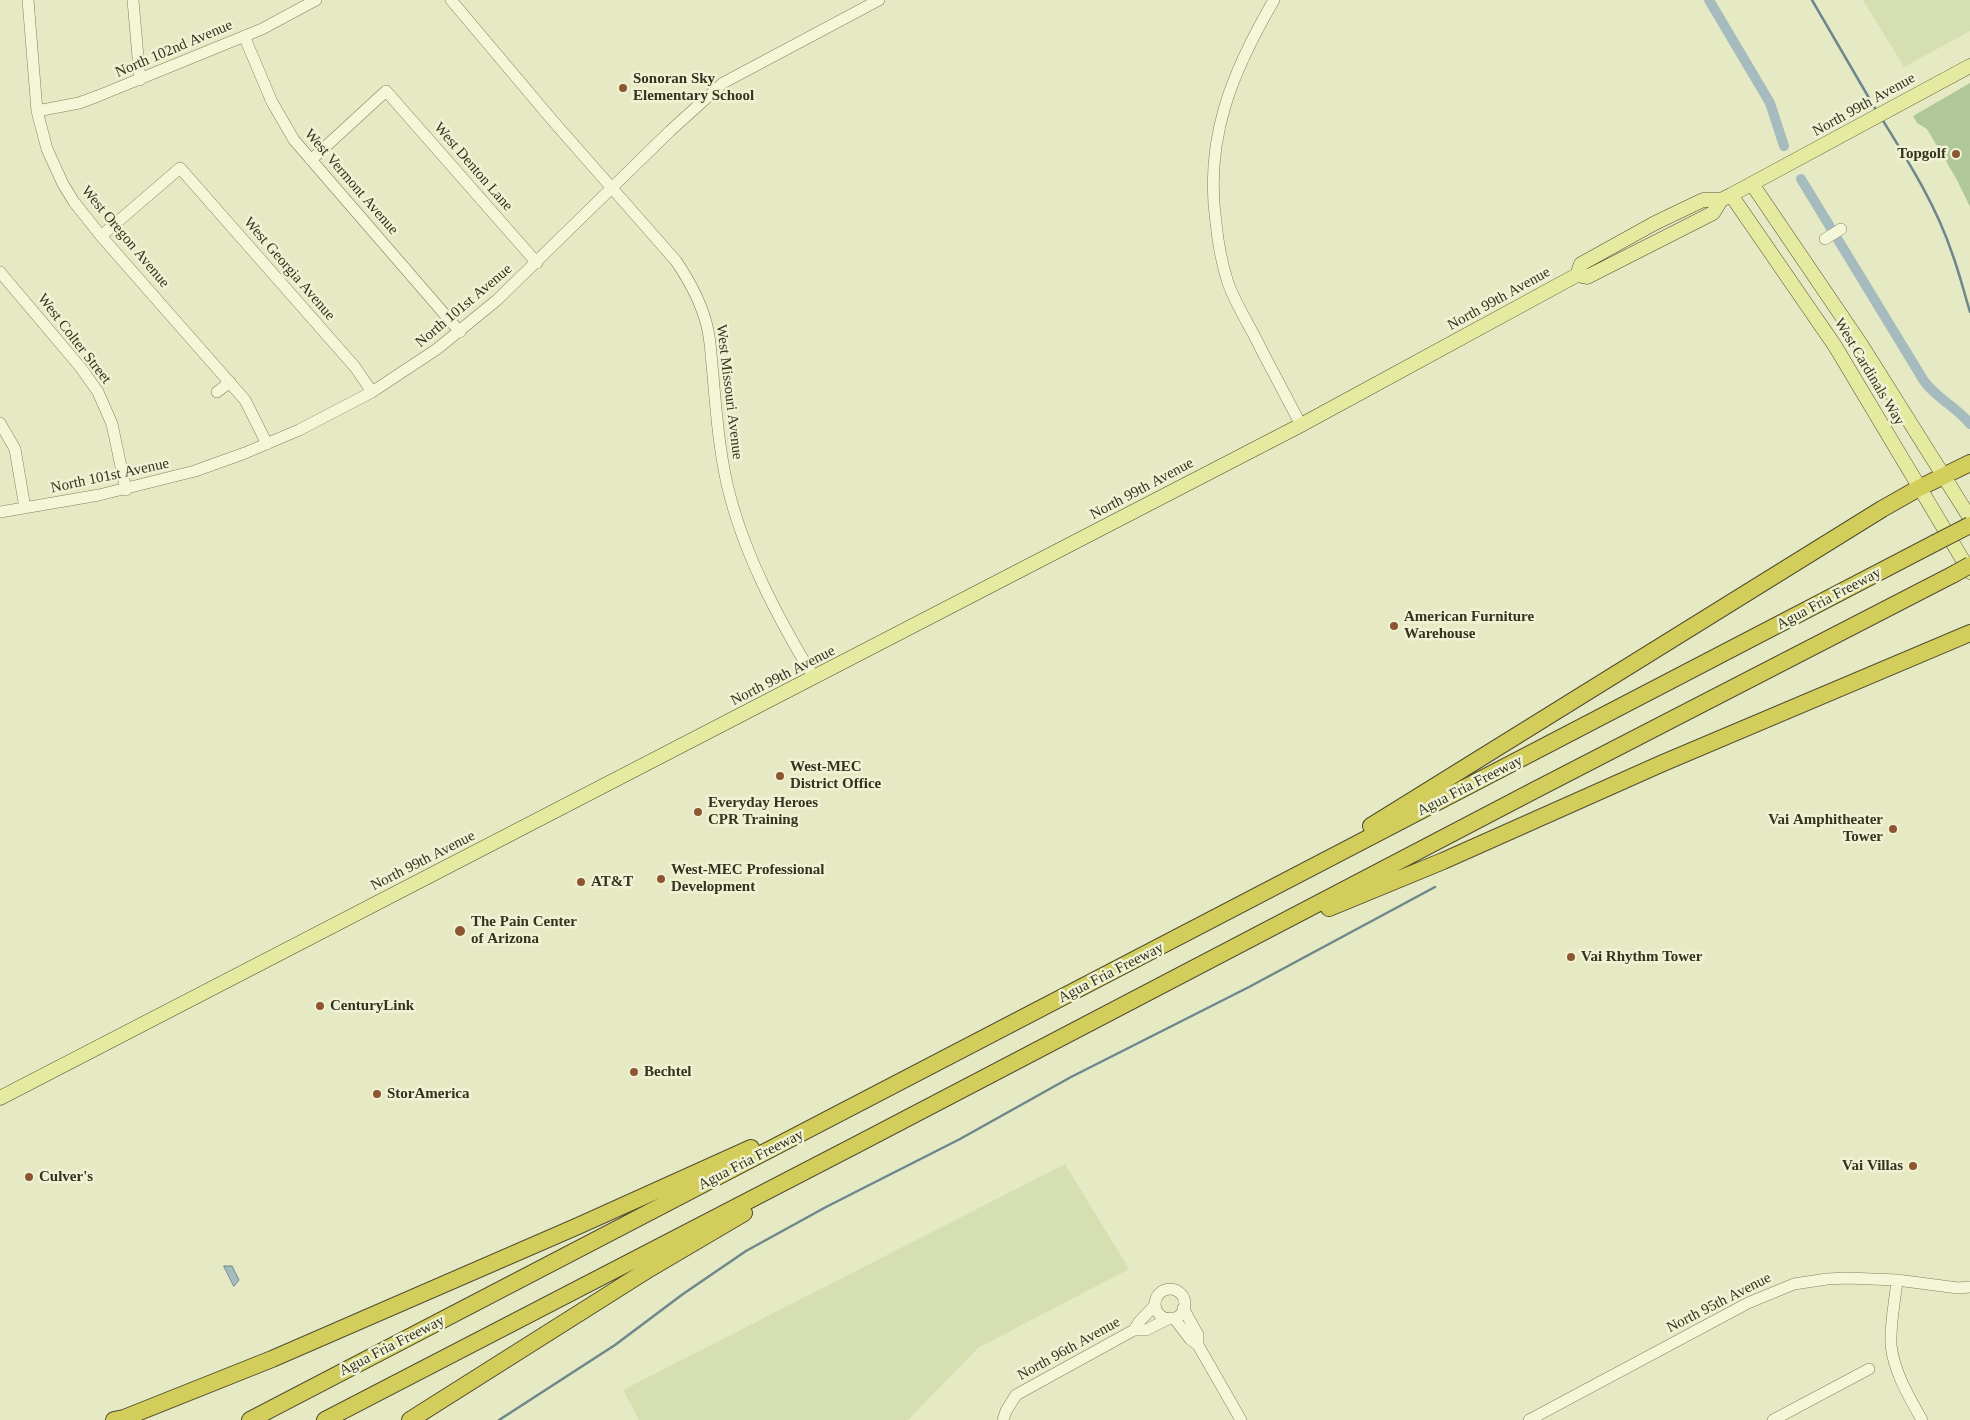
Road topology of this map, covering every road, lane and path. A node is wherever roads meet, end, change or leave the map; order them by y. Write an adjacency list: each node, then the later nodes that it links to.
1 (28, 0): 10 (street, West Oregon Avenue)
2 (133, 0): 9 (street)
3 (316, 0): 7 (street, North 102nd Avenue)
4 (451, 0): 13 (street, West Missouri Avenue)
5 (879, 0): 13 (street, North 101st Avenue)
6 (1274, 0): 25 (street)
7 (244, 36): 9 (street, North 102nd Avenue); 11 (street, West Vermont Avenue)
8 (1970, 66): 12 (main road, North 99th Avenue)
9 (140, 80): 10 (street, North 102nd Avenue)
10 (37, 111): 16 (street, West Oregon Avenue)
11 (310, 160): 18 (street, West Denton Lane); 20 (street, West Vermont Avenue)
12 (1752, 184): 14 (main road, North 99th Avenue); 28 (main road, West Cardinals Way)
13 (612, 188): 18 (street, North 101st Avenue); 38 (street, West Missouri Avenue)
14 (1726, 197): 25 (main road, North 99th Avenue); 29 (main road, West Cardinals Way)
15 (1841, 229): 17 (street)
16 (101, 236): 21 (street, West Oregon Avenue); 23 (street, West Georgia Avenue)
17 (1826, 238)
18 (537, 263): 20 (street, North 101st Avenue)
19 (0, 272): 30 (street, West Colter Street)
20 (460, 332): 23 (street, North 101st Avenue)
21 (230, 382): 22 (street); 26 (street, West Oregon Avenue)
22 (217, 392)
23 (372, 392): 26 (street, North 101st Avenue)
24 (0, 423): 31 (street)
25 (1301, 425): 38 (main road, North 99th Avenue)
26 (267, 444): 30 (street, North 101st Avenue)
27 (1966, 465): 28 (highway)
28 (1944, 476): 29 (highway); 33 (main road, West Cardinals Way)
29 (1919, 488): 36 (main road, West Cardinals Way); 39 (highway)
30 (126, 490): 31 (street, North 101st Avenue)
31 (25, 508): 32 (street, North 101st Avenue)
32 (0, 512)
33 (1970, 518)
34 (1970, 525): 39 (highway, Agua Fria Freeway, bridge)
35 (1970, 565): 36 (highway, bridge)
36 (1962, 573): 40 (highway)
37 (1970, 633): 40 (highway)
38 (814, 678): 41 (main road, North 99th Avenue)
39 (1235, 908): 42 (highway, Agua Fria Freeway)
40 (1252, 938): 43 (highway)
41 (0, 1098)
42 (838, 1115): 52 (highway); 53 (highway, Agua Fria Freeway)
43 (854, 1146): 54 (highway); 55 (highway)
44 (1897, 1280): 45 (street, North 95th Avenue); 58 (street, North 95th Avenue); 60 (street)
45 (1970, 1287)
46 (1155, 1304): 47 (street); 48 (street); 49 (street, North 96th Avenue)
47 (1184, 1308): 48 (street); 50 (street)
48 (1172, 1318): 49 (street, North 96th Avenue); 50 (street)
49 (1134, 1330): 56 (street, North 96th Avenue)
50 (1198, 1345): 57 (street)
51 (1869, 1370): 59 (street)
52 (119, 1419)
53 (250, 1420)
54 (325, 1420)
55 (410, 1420)
56 (1003, 1420)
57 (1241, 1420)
58 (1529, 1420)
59 (1773, 1420)
60 (1922, 1420)

